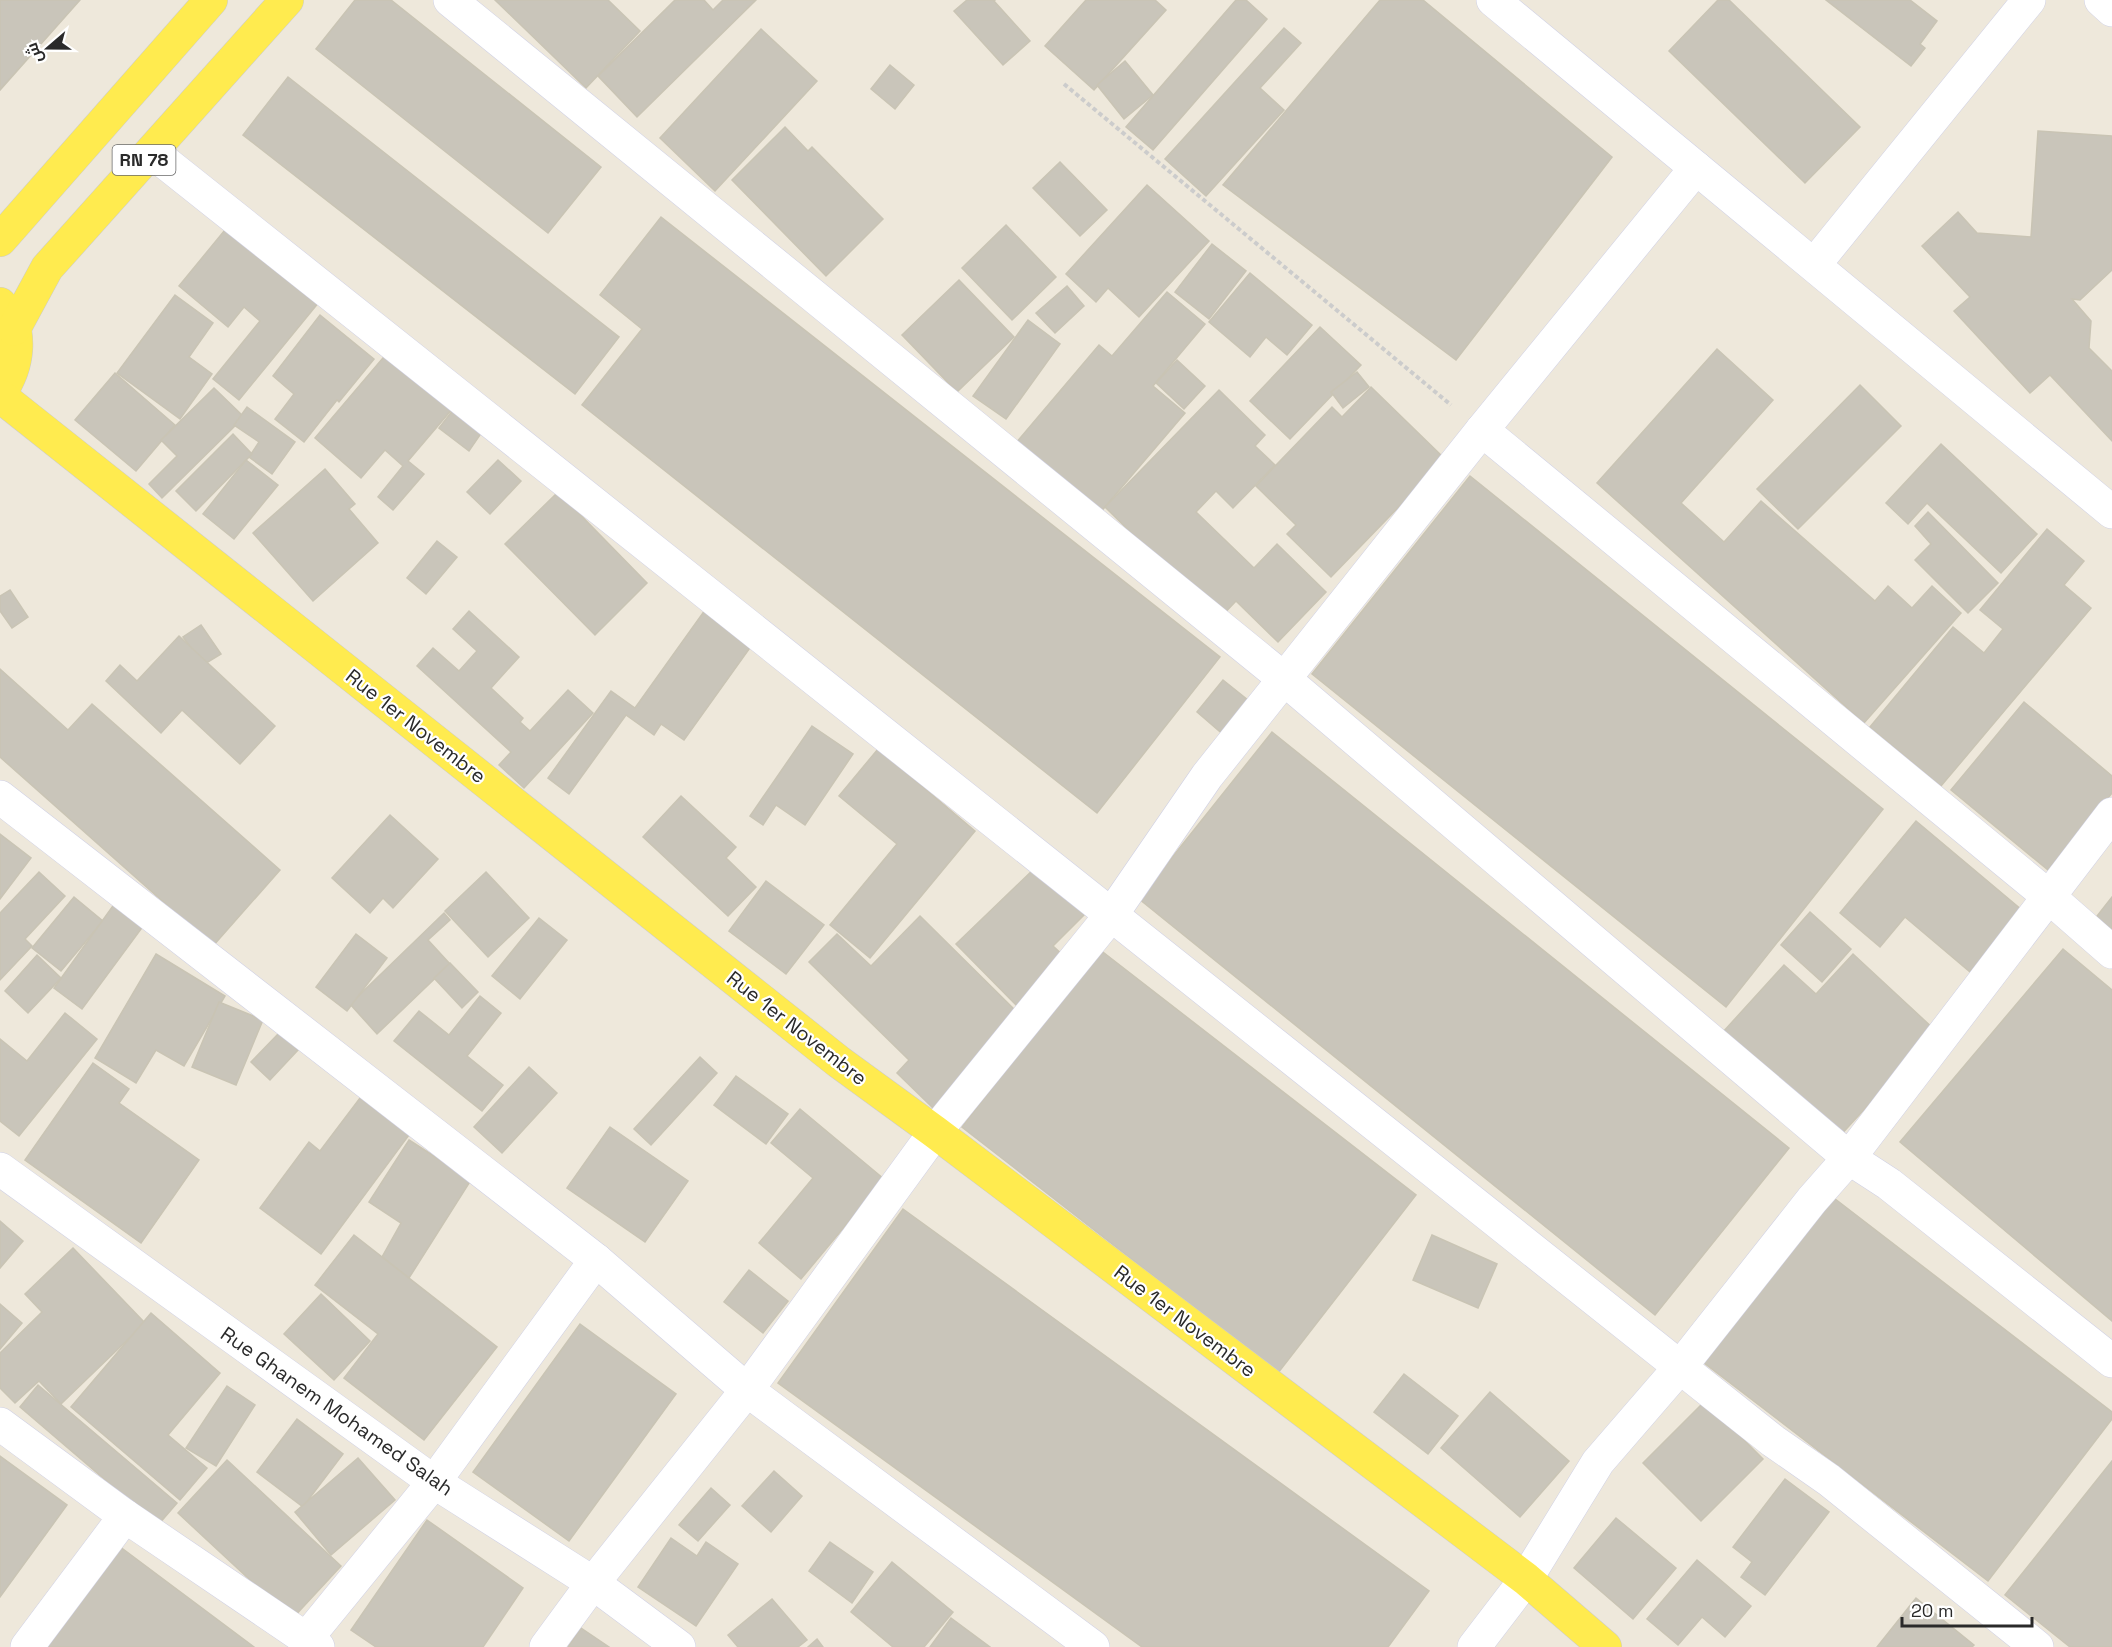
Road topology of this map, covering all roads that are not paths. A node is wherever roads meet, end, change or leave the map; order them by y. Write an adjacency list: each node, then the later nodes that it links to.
1 (211, 0): 10 (main road)
2 (287, 0): 8 (main road, RN 78)
3 (450, 0): 16 (street)
4 (1493, 0): 9 (street)
5 (2029, 0): 11 (street)
6 (2101, 0): 7 (street)
7 (2112, 10)
8 (152, 152): 12 (main road, RN 78); 20 (street)
9 (1696, 168): 11 (street); 14 (street)
10 (0, 240)
11 (1814, 265): 15 (street)
12 (7, 317): 13 (main road)
13 (0, 394): 22 (main road, Rue 1er Novembre)
14 (1482, 430): 16 (street); 19 (street)
15 (2112, 512)
16 (1283, 678): 20 (street); 23 (street)
17 (0, 797): 25 (street)
18 (2112, 814): 19 (street)
19 (2048, 896): 21 (street); 23 (street)
20 (1112, 914): 22 (street); 27 (street)
21 (2112, 952)
22 (935, 1132): 28 (street); 32 (main road, Rue 1er Novembre)
23 (1849, 1158): 26 (street); 27 (street)
24 (0, 1169): 30 (street, Rue Ghanem Mohamed Salah)
25 (596, 1260): 28 (street); 30 (street)
26 (2112, 1361)
27 (1681, 1366): 32 (street); 41 (street)
28 (747, 1390): 33 (street); 38 (street)
29 (0, 1424): 31 (street)
30 (434, 1482): 33 (street, Rue Ghanem Mohamed Salah); 34 (street)
31 (125, 1516): 34 (street); 35 (street)
32 (1526, 1579): 39 (street); 40 (main road, Rue 1er Novembre)
33 (593, 1583): 36 (street); 37 (street, Rue Ghanem Mohamed Salah)
34 (312, 1643)
35 (27, 1647)
36 (546, 1647)
37 (679, 1647)
38 (1093, 1647)
39 (1474, 1647)
40 (1605, 1647)
41 (2037, 1647)

